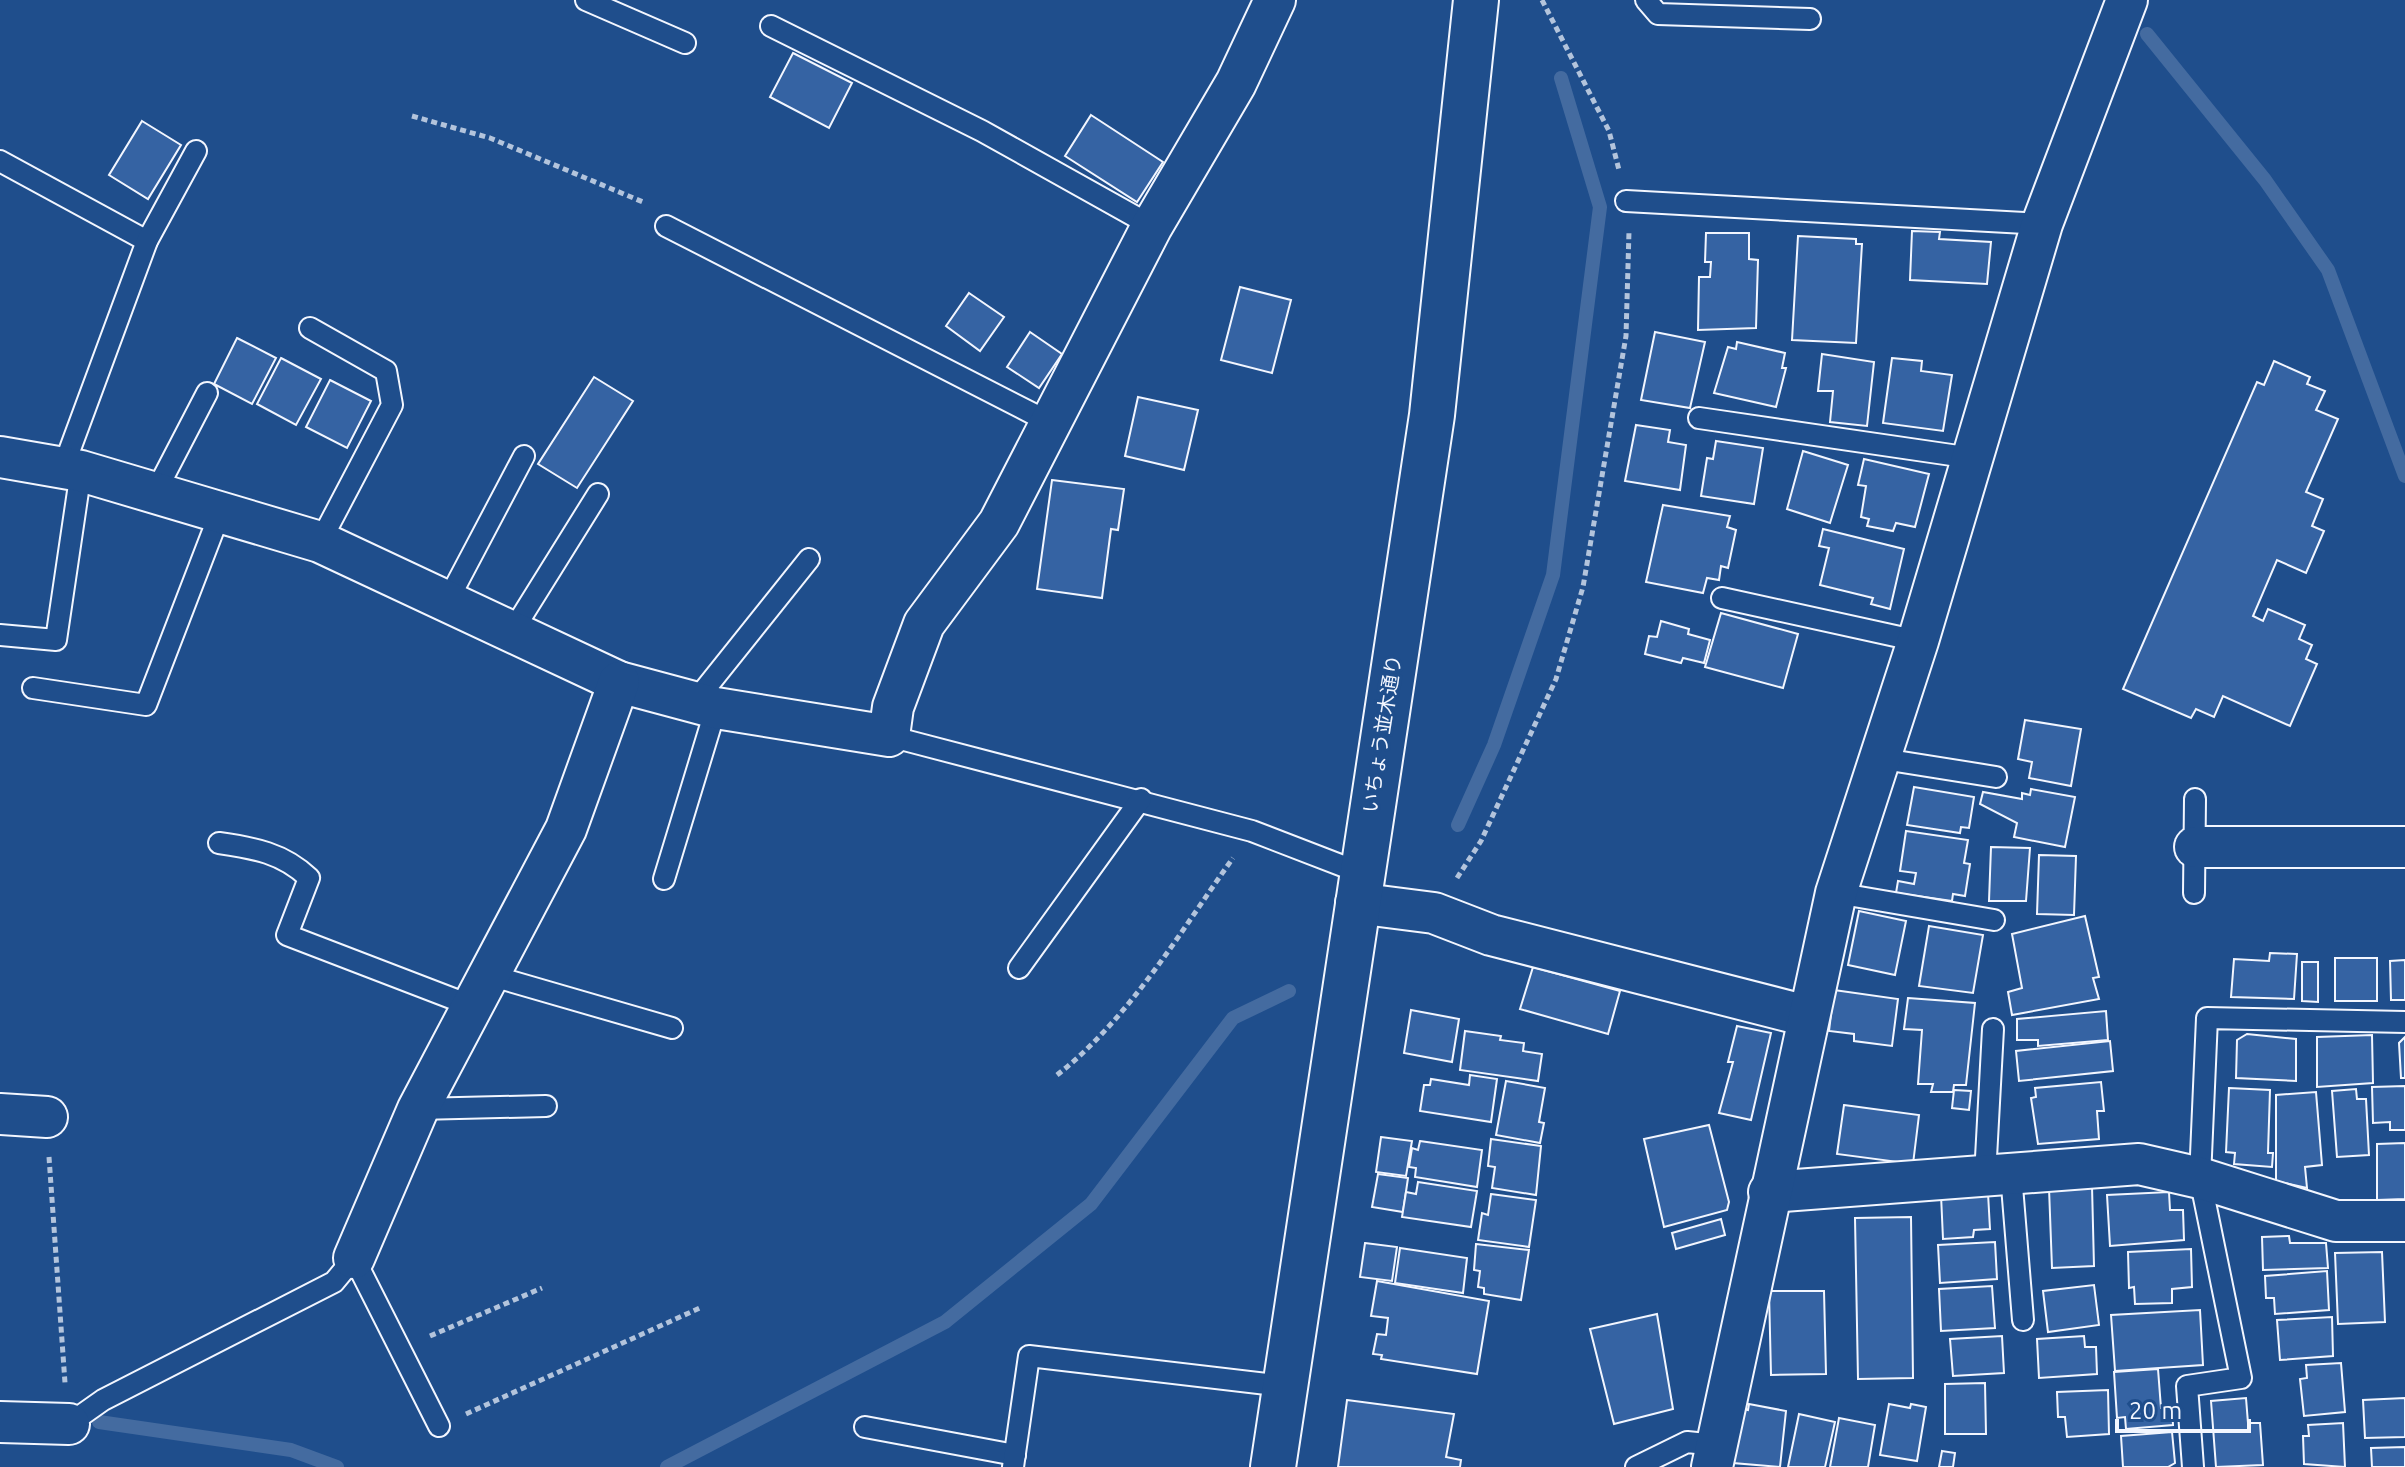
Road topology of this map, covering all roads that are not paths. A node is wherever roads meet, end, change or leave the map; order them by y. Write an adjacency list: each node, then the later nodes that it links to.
1 (586, 0): 8 (lane)
2 (1275, 0): 14 (street)
3 (1476, 0): 46 (street, いちょう並木通り)
4 (1646, 0): 6 (lane)
5 (2127, 0): 12 (street)
6 (1810, 19)
7 (771, 26): 14 (lane)
8 (685, 43)
9 (196, 151): 15 (lane)
10 (0, 161): 15 (lane)
11 (1626, 201): 12 (lane)
12 (2042, 224): 22 (street)
13 (666, 226): 19 (lane)
14 (1152, 226): 19 (street)
15 (147, 241): 23 (lane)
16 (310, 328): 27 (lane)
17 (207, 393): 24 (lane)
18 (1699, 418): 22 (lane)
19 (1049, 422): 37 (street)
20 (524, 456): 30 (lane)
21 (0, 457): 23 (street)
22 (1972, 458): 33 (street)
23 (72, 470): 24 (street); 32 (lane)
24 (155, 493): 26 (street)
25 (598, 494): 31 (lane)
26 (220, 513): 27 (street); 35 (lane)
27 (320, 542): 30 (street)
28 (809, 559): 36 (lane)
29 (1722, 598): 33 (lane)
30 (447, 602): 31 (street)
31 (512, 632): 34 (street)
32 (0, 635)
33 (1918, 641): 38 (street)
34 (619, 682): 36 (street); 51 (street)
35 (33, 688)
36 (705, 706): 37 (street); 45 (lane)
37 (889, 736): 40 (lane)
38 (1877, 758): 39 (lane); 47 (street)
39 (1996, 777)
40 (1141, 799): 46 (lane); 50 (lane)
41 (2195, 799): 43 (lane)
42 (219, 843): 51 (lane)
43 (2195, 847): 44 (street); 48 (lane)
44 (2405, 847)
45 (664, 879)
46 (1358, 888): 52 (street); 66 (street, いちょう並木通り)
47 (1836, 893): 49 (lane); 52 (street)
48 (2194, 893)
49 (1994, 920)
50 (1019, 968)
51 (480, 990): 54 (lane); 57 (street)
52 (1807, 1016): 62 (street)
53 (2405, 1022): 61 (lane)
54 (672, 1028)
55 (1993, 1029): 60 (lane)
56 (546, 1106): 57 (lane)
57 (418, 1109): 64 (street)
58 (0, 1114): 59 (street)
59 (47, 1117)
60 (1998, 1175): 61 (street); 62 (street); 65 (lane)
61 (2200, 1178): 63 (street); 75 (lane)
62 (1769, 1192): 71 (street)
63 (2405, 1221)
64 (354, 1258): 68 (lane); 69 (lane)
65 (2023, 1320)
66 (1284, 1386): 72 (lane); 73 (street, いちょう並木通り)
67 (0, 1422): 68 (street)
68 (69, 1424)
69 (439, 1426)
70 (865, 1427): 72 (lane)
71 (1714, 1456): 74 (lane)
72 (1014, 1461)
73 (1273, 1467)
74 (1636, 1467)
75 (2193, 1467)

